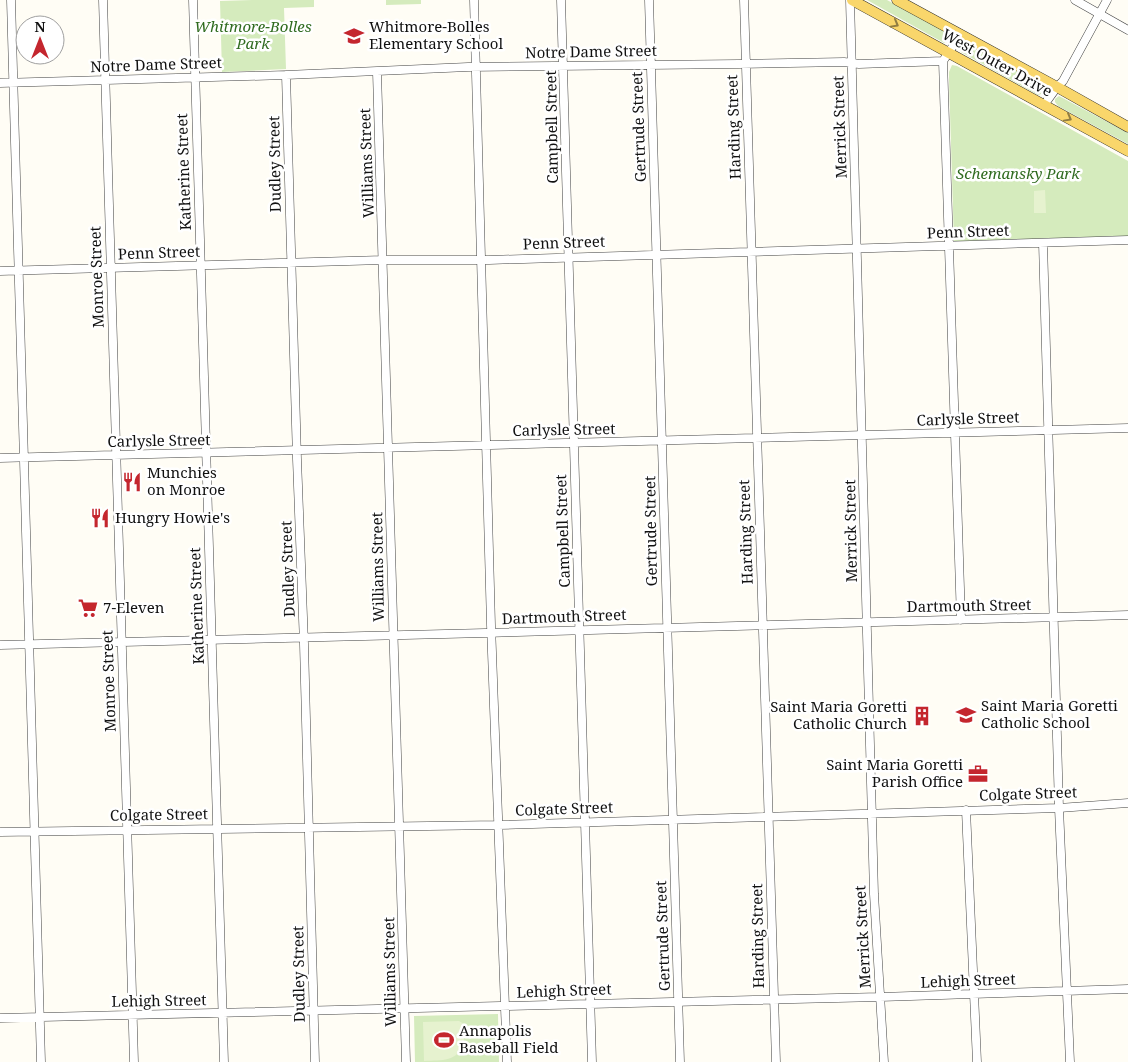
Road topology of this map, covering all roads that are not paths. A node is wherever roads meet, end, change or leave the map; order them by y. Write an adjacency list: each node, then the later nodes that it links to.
1 (11, 0): 26 (street)
2 (103, 0): 24 (street, Monroe Street)
3 (194, 0): 23 (street, Katherine Street)
4 (474, 0): 20 (street)
5 (561, 0): 19 (street, Campbell Street)
6 (649, 0): 18 (street, Gertrude Street)
7 (744, 0): 17 (street, Harding Street)
8 (851, 0): 15 (main road, West Outer Drive, one-way to 15); 16 (street, Merrick Street)
9 (897, 0): 14 (main road, West Outer Drive)
10 (1075, 0): 12 (street)
11 (1107, 0): 12 (street)
12 (1099, 13): 13 (street); 27 (street)
13 (1128, 30)
14 (961, 34): 15 (street); 27 (main road, West Outer Drive)
15 (946, 57): 16 (street, Notre Dame Street); 28 (main road, West Outer Drive); 33 (street)
16 (852, 63): 17 (street, Notre Dame Street); 34 (street, Merrick Street)
17 (746, 64): 18 (street, Notre Dame Street); 35 (street, Harding Street)
18 (651, 65): 19 (street, Notre Dame Street); 36 (street, Gertrude Street)
19 (564, 66): 20 (street, Notre Dame Street); 37 (street, Campbell Street)
20 (476, 67): 21 (street, Notre Dame Street); 39 (street)
21 (377, 72): 22 (street, Notre Dame Street); 38 (street, Williams Street)
22 (286, 75): 23 (street, Notre Dame Street); 40 (street, Dudley Street)
23 (195, 78): 24 (street, Notre Dame Street); 41 (street, Katherine Street)
24 (105, 80): 26 (street, Notre Dame Street); 42 (street, Monroe Street)
25 (0, 83): 26 (street, Notre Dame Street)
26 (13, 83): 44 (street)
27 (1057, 86): 28 (street); 29 (main road, West Outer Drive)
28 (1044, 106): 30 (main road, West Outer Drive, one-way to 30)
29 (1128, 127)
30 (1128, 151)
31 (1128, 240): 32 (street, Penn Street)
32 (1043, 243): 33 (street, Penn Street); 46 (street)
33 (950, 246): 34 (street, Penn Street); 47 (street)
34 (858, 249): 35 (street, Penn Street); 48 (street, Merrick Street)
35 (751, 252): 36 (street, Penn Street); 49 (street, Harding Street)
36 (656, 255): 37 (street, Penn Street); 50 (street, Gertrude Street)
37 (568, 257): 39 (street, Penn Street); 51 (street, Campbell Street)
38 (383, 260): 39 (street, Penn Street); 40 (street, Penn Street); 53 (street, Williams Street)
39 (480, 260): 52 (street)
40 (291, 263): 41 (street, Penn Street); 54 (street, Dudley Street)
41 (200, 266): 42 (street, Penn Street); 55 (street, Katherine Street)
42 (110, 268): 44 (street, Penn Street); 56 (street, Monroe Street)
43 (0, 271): 44 (street, Penn Street)
44 (18, 271): 58 (street)
45 (1128, 428): 46 (street, Carlysle Street)
46 (1048, 430): 47 (street, Carlysle Street); 60 (street)
47 (954, 434): 48 (street, Carlysle Street); 61 (street)
48 (862, 436): 49 (street, Carlysle Street); 62 (street, Merrick Street)
49 (757, 438): 50 (street, Carlysle Street); 63 (street, Harding Street)
50 (662, 441): 51 (street, Carlysle Street); 64 (street, Gertrude Street)
51 (573, 443): 52 (street, Carlysle Street); 65 (street, Campbell Street)
52 (487, 445): 53 (street, Carlysle Street); 66 (street)
53 (389, 448): 54 (street, Carlysle Street); 67 (street, Williams Street)
54 (297, 451): 55 (street, Carlysle Street); 68 (street, Dudley Street)
55 (206, 453): 56 (street, Carlysle Street); 69 (street, Katherine Street)
56 (116, 456): 58 (street, Carlysle Street); 70 (street, Monroe Street)
57 (0, 458): 58 (street, Carlysle Street)
58 (24, 458): 71 (street)
59 (1128, 615): 60 (street, Dartmouth Street)
60 (1054, 618): 61 (street, Dartmouth Street); 74 (street)
61 (961, 620): 62 (street, Dartmouth Street)
62 (867, 623): 63 (street, Dartmouth Street); 76 (street, Merrick Street)
63 (763, 626): 64 (street, Dartmouth Street); 77 (street, Harding Street)
64 (667, 628): 65 (street, Dartmouth Street); 78 (street, Gertrude Street)
65 (580, 631): 66 (street, Dartmouth Street); 79 (street, Campbell Street)
66 (492, 633): 67 (street, Dartmouth Street); 80 (street)
67 (394, 636): 68 (street, Dartmouth Street); 81 (street, Williams Street)
68 (304, 638): 69 (street, Dartmouth Street); 82 (street, Dudley Street)
69 (212, 640): 70 (street, Dartmouth Street); 83 (street, Katherine Street)
70 (122, 642): 71 (street, Dartmouth Street); 84 (street, Monroe Street)
71 (29, 644): 72 (street, Dartmouth Street); 85 (street)
72 (0, 645)
73 (1128, 803): 74 (street, Colgate Street)
74 (1059, 808): 75 (street, Colgate Street); 88 (street)
75 (966, 810): 76 (street, Colgate Street); 89 (street)
76 (872, 813): 77 (street, Colgate Street); 90 (street, Merrick Street)
77 (768, 816): 78 (street, Colgate Street); 91 (street, Harding Street)
78 (673, 820): 79 (street, Colgate Street); 92 (street, Gertrude Street)
79 (586, 822): 80 (street, Colgate Street); 93 (street, Campbell Street)
80 (498, 825): 81 (street, Colgate Street); 94 (street)
81 (400, 826): 82 (street, Colgate Street); 95 (street, Williams Street)
82 (310, 827): 83 (street, Colgate Street); 96 (street, Dudley Street)
83 (218, 828): 84 (street, Colgate Street); 97 (street, Katherine Street)
84 (129, 829): 85 (street, Colgate Street); 98 (street, Monroe Street)
85 (36, 831): 86 (street, Colgate Street); 99 (street)
86 (0, 832)
87 (1128, 989): 88 (street, Lehigh Street)
88 (1066, 992): 89 (street, Lehigh Street); 112 (street)
89 (973, 994): 90 (street, Lehigh Street); 111 (street)
90 (880, 997): 91 (street, Lehigh Street); 110 (street, Merrick Street)
91 (773, 999): 92 (street, Lehigh Street); 109 (street, Harding Street)
92 (678, 1001): 93 (street, Lehigh Street); 108 (street, Gertrude Street)
93 (590, 1004): 94 (street, Lehigh Street); 107 (street, Campbell Street)
94 (505, 1006): 95 (street, Lehigh Street); 106 (street)
95 (404, 1008): 96 (street, Lehigh Street); 105 (street, Williams Street)
96 (313, 1011): 97 (street, Lehigh Street); 104 (street, Dudley Street)
97 (222, 1013): 98 (street, Lehigh Street); 103 (street, Katherine Street)
98 (133, 1015): 99 (street, Lehigh Street); 102 (street, Monroe Street)
99 (40, 1017): 100 (street, Lehigh Street); 101 (street)
100 (0, 1018)
101 (42, 1062)
102 (134, 1062)
103 (224, 1062)
104 (315, 1062)
105 (406, 1062)
106 (507, 1062)
107 (592, 1062)
108 (680, 1062)
109 (776, 1062)
110 (884, 1062)
111 (977, 1062)
112 (1070, 1062)

